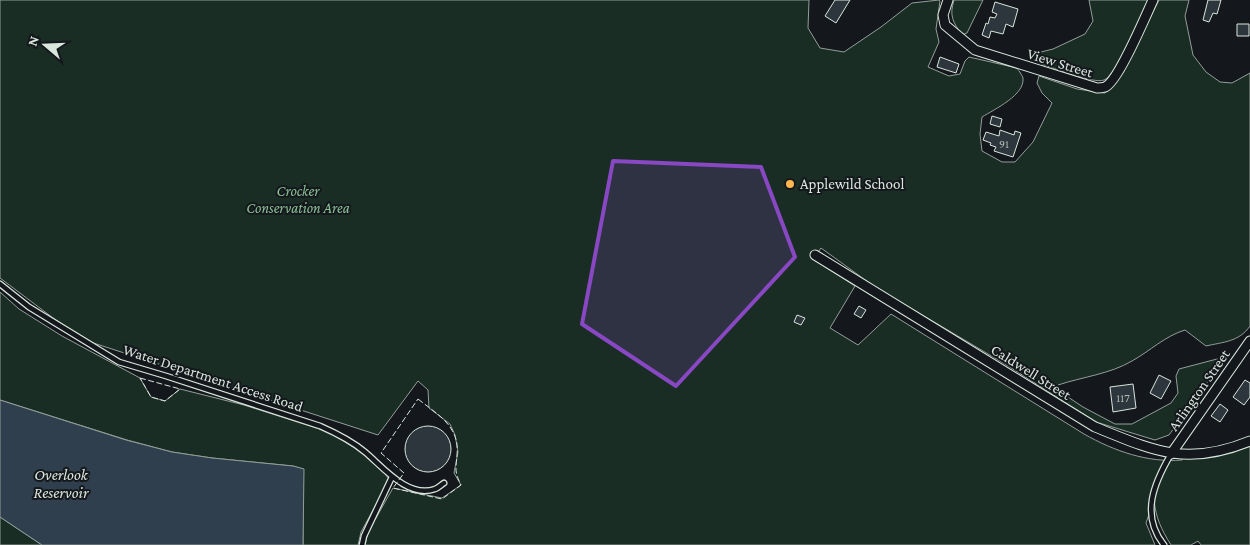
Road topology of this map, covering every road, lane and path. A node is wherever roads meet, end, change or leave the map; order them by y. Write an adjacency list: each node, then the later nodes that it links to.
1 (948, 0): 2 (street, View Street)
2 (1153, 0)
3 (815, 255): 7 (street, Caldwell Street)
4 (0, 284): 8 (lane, Water Department Access Road)
5 (1250, 341): 7 (street, Arlington Street)
6 (1250, 441): 7 (street, Caldwell Street)
7 (1171, 454): 11 (lane)
8 (392, 477): 9 (lane, Water Department Access Road); 10 (lane)
9 (444, 483)
10 (362, 545)
11 (1164, 545)

